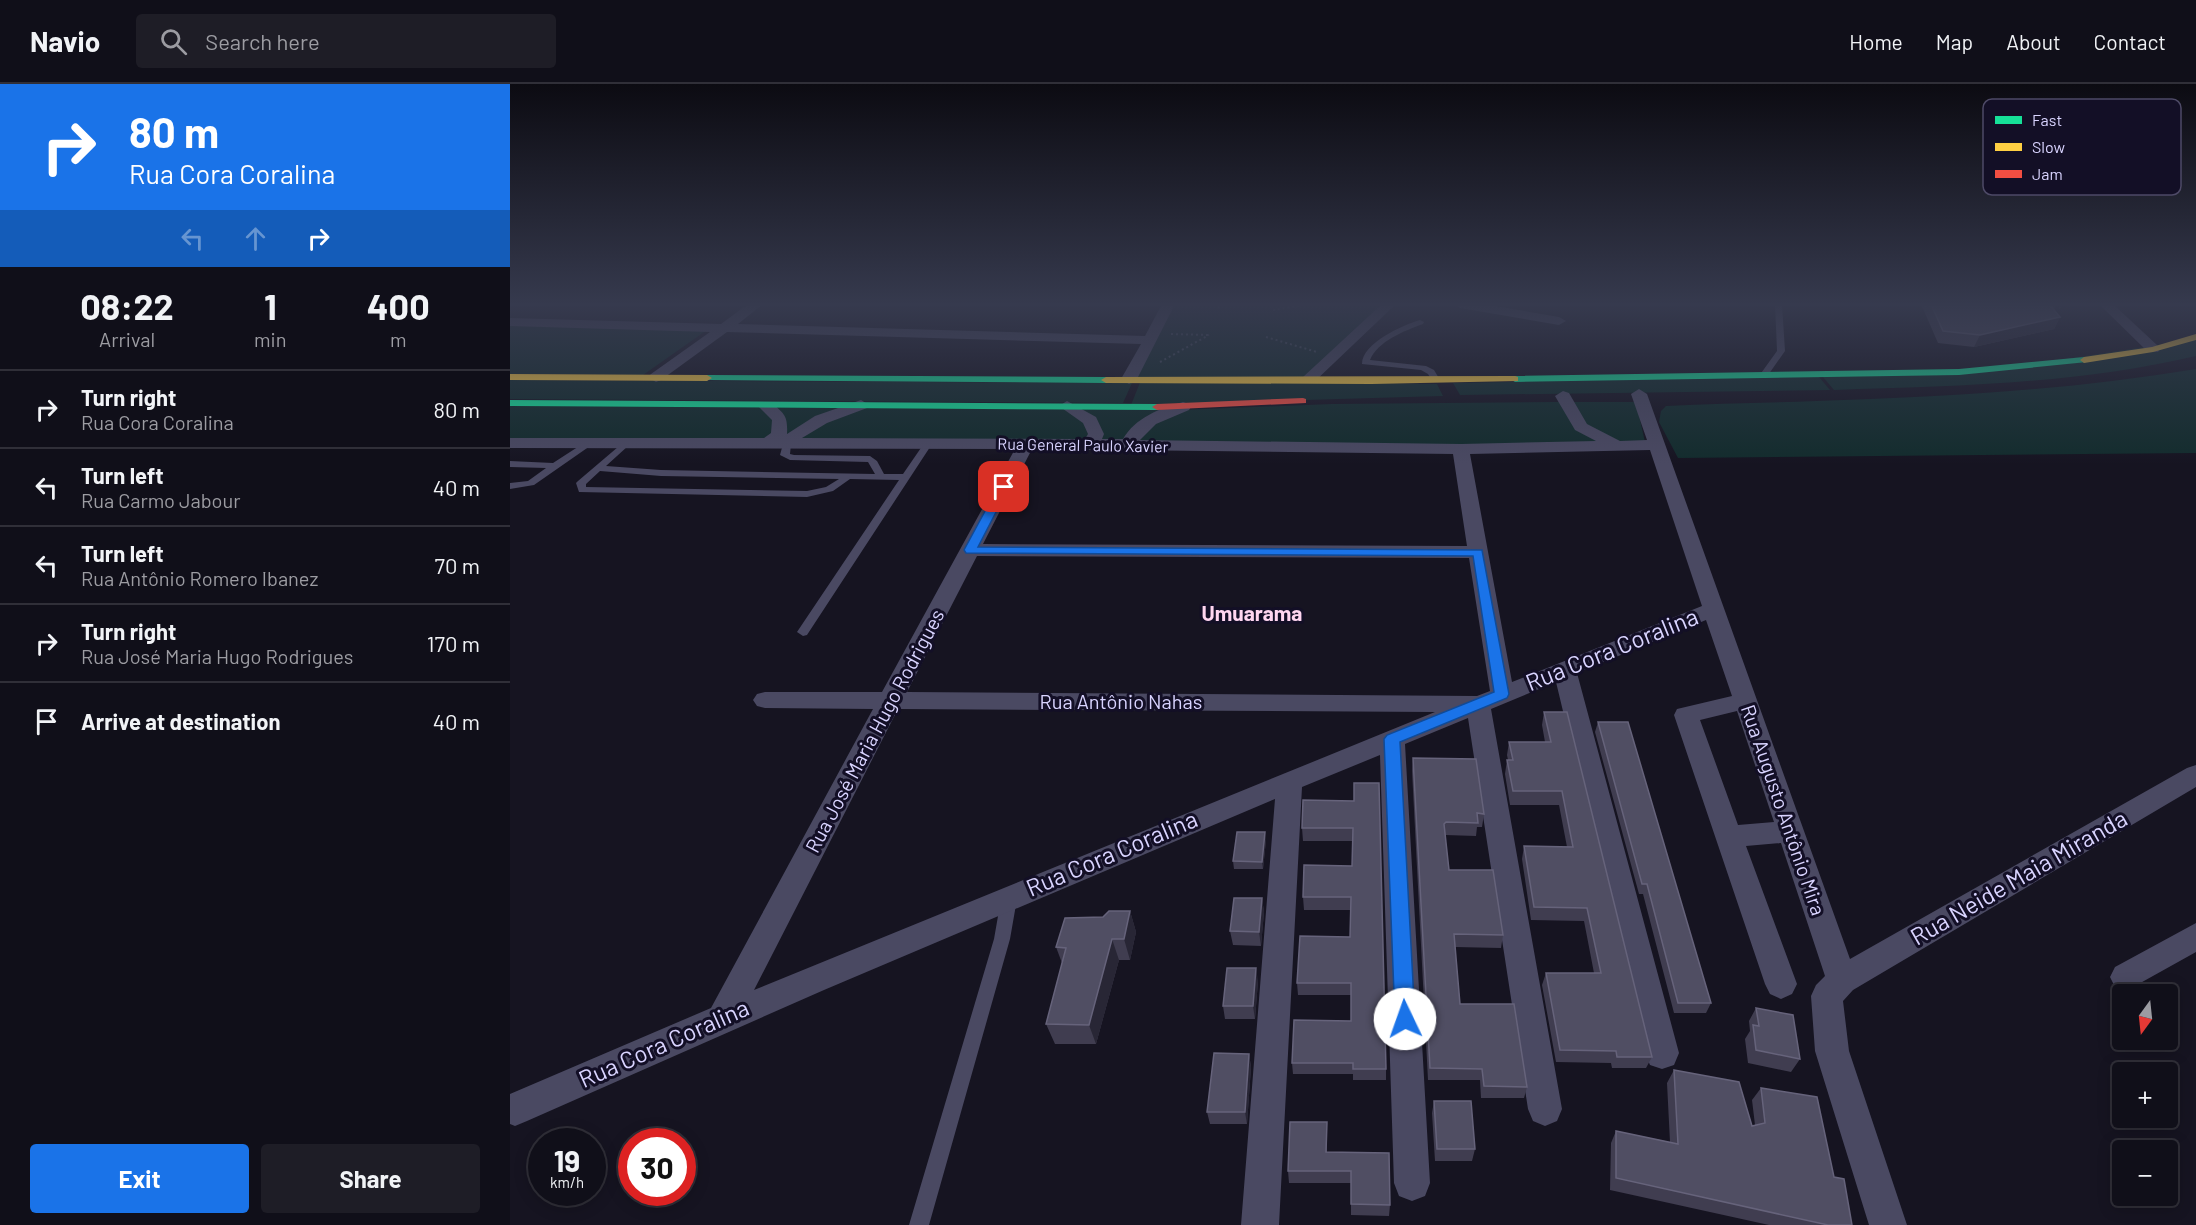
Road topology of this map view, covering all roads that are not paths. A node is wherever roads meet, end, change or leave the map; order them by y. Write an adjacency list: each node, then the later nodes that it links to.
1 (683, 357): 8 (street)
2 (1141, 357): 10 (street)
3 (1333, 357): 11 (street)
4 (1366, 357): 12 (lane)
5 (1777, 357): 13 (lane)
6 (2103, 357): 13 (main road)
7 (510, 376): 8 (main road)
8 (656, 377): 10 (main road)
9 (1592, 378): 12 (main road); 13 (main road); 15 (main road)
10 (1129, 379): 11 (main road)
11 (1308, 380): 12 (main road)
12 (1436, 380)
13 (1763, 382)
14 (1639, 394): 32 (street, Rua Augusto Antônio Mira)
15 (1563, 396): 22 (street)
16 (1313, 401): 21 (main road)
17 (510, 403): 18 (main road)
18 (765, 405): 19 (main road); 26 (street)
19 (861, 405): 20 (main road); 27 (street)
20 (1067, 406): 21 (main road); 30 (street)
21 (1183, 407): 33 (street)
22 (1581, 427): 31 (street); 34 (street)
23 (510, 443): 24 (street, Rua General Paulo Xavier)
24 (587, 444): 25 (street, Rua General Paulo Xavier); 37 (lane)
25 (625, 444): 26 (street, Rua General Paulo Xavier); 38 (lane)
26 (768, 444): 27 (street, Rua General Paulo Xavier)
27 (787, 444): 28 (street, Rua General Paulo Xavier); 40 (lane)
28 (928, 444): 29 (street, Rua General Paulo Xavier); 41 (lane)
29 (1026, 444): 30 (street, Rua General Paulo Xavier); 43 (street, Rua José Maria Hugo Rodrigues)
30 (1091, 444): 33 (street, Rua General Paulo Xavier)
31 (1615, 445): 32 (street, Rua General Paulo Xavier); 34 (street, Rua General Paulo Xavier)
32 (1657, 445): 45 (street, Rua Augusto Antônio Mira)
33 (1129, 446): 35 (street, Rua General Paulo Xavier)
34 (1535, 446): 35 (street, Rua General Paulo Xavier)
35 (1461, 449): 44 (street)
36 (510, 464): 37 (lane)
37 (553, 466): 42 (lane)
38 (598, 468): 39 (lane); 39 (lane)
39 (848, 476): 40 (lane)
40 (881, 477): 41 (lane)
41 (906, 477): 46 (lane)
42 (510, 486)
43 (970, 550): 44 (street); 50 (street, Rua José Maria Hugo Rodrigues)
44 (1478, 552): 48 (street)
45 (1713, 609): 47 (street, Rua Cora Coralina); 51 (street, Rua Augusto Antônio Mira)
46 (803, 632)
47 (1564, 669): 48 (street, Rua Cora Coralina); 63 (street)
48 (1490, 699): 50 (street, Rua Antônio Nahas); 52 (street, Rua Cora Coralina); 64 (street)
49 (765, 700): 50 (street, Rua Antônio Nahas)
50 (891, 701): 62 (street, Rua José Maria Hugo Rodrigues)
51 (1745, 701): 55 (street, Rua Augusto Antônio Mira); 56 (street)
52 (1392, 739): 54 (street, Rua Cora Coralina); 66 (street)
53 (2196, 775): 60 (street, Rua Neide Maia Miranda)
54 (1289, 781): 57 (street, Rua Cora Coralina); 68 (street)
55 (1790, 831): 56 (street); 60 (street, Rua Augusto Antônio Mira)
56 (1729, 837): 61 (street)
57 (1009, 897): 62 (street, Rua Cora Coralina); 67 (lane)
58 (2196, 936): 59 (street)
59 (2126, 977)
60 (1842, 980): 69 (street)
61 (1781, 984)
62 (723, 1017): 65 (street, Rua Cora Coralina)
63 (1662, 1053)
64 (1545, 1109)
65 (515, 1110)
66 (1412, 1183)
67 (919, 1225)
68 (1260, 1225)
69 (1888, 1225)

